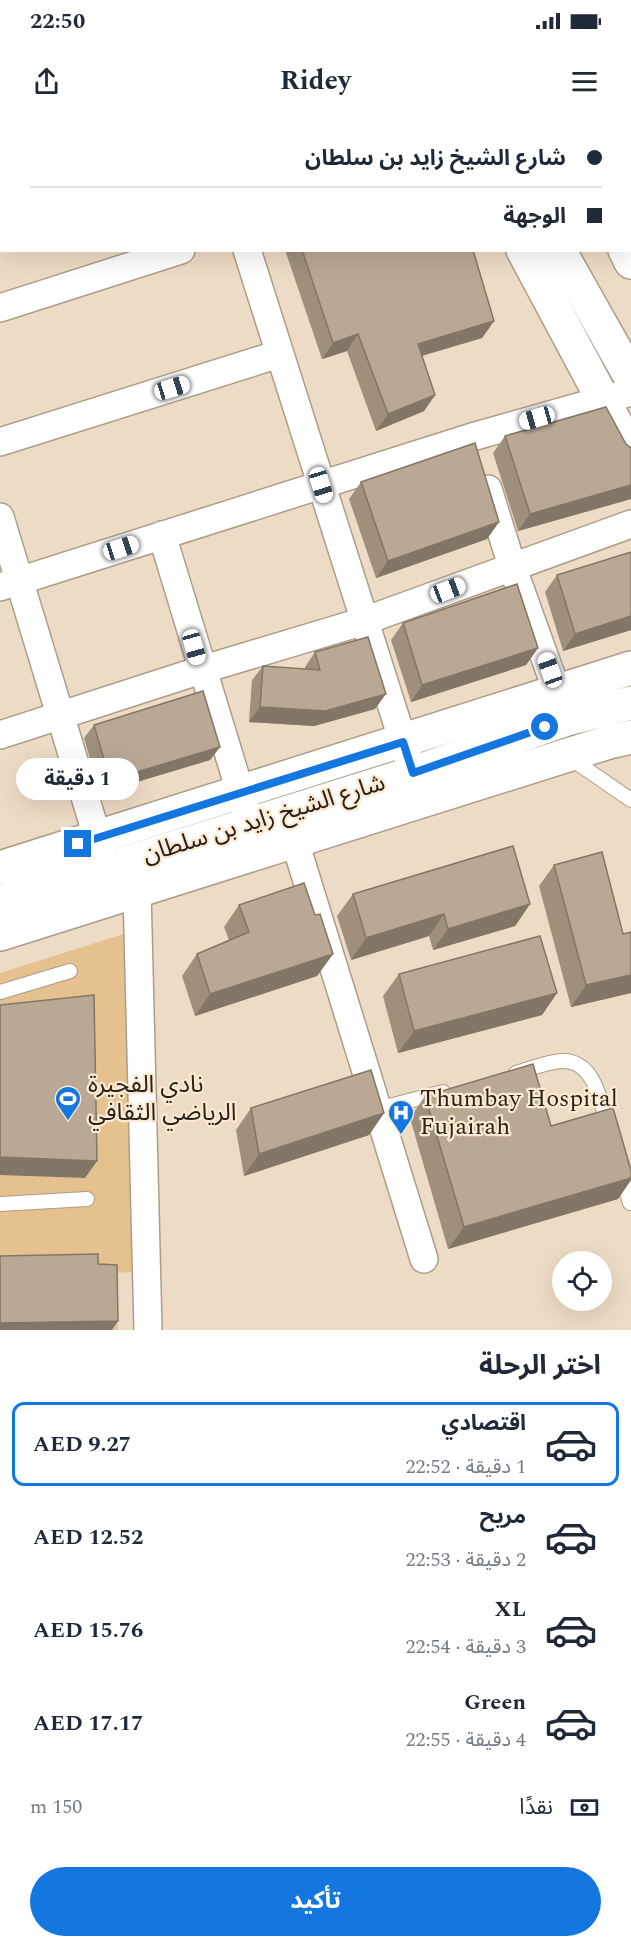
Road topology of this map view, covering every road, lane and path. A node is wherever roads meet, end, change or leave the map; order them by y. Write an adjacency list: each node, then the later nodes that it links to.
1 (175, 252): 5 (street)
2 (248, 252): 6 (street)
3 (524, 252): 8 (main road)
4 (560, 252): 7 (main road)
5 (0, 308)
6 (279, 354): 9 (street); 12 (street)
7 (631, 378)
8 (617, 395): 10 (main road); 11 (street)
9 (0, 442)
10 (631, 452)
11 (477, 455): 12 (street); 16 (street)
12 (321, 485): 15 (street); 18 (street)
13 (0, 517): 17 (street)
14 (631, 524): 16 (street)
15 (162, 535): 17 (street); 20 (street)
16 (512, 566): 18 (street); 22 (street)
17 (10, 584): 23 (street)
18 (364, 621): 20 (street); 26 (street)
19 (631, 668): 22 (main road)
20 (201, 670): 23 (street); 29 (street)
21 (631, 704): 22 (main road, شارع الشيخ زايد بن سلطان)
22 (562, 705): 26 (main road); 28 (main road, شارع الشيخ زايد بن سلطان)
23 (60, 715): 24 (street); 32 (street)
24 (0, 735)
25 (631, 737): 27 (main road, شارع الشيخ زايد بن سلطان)
26 (403, 742): 28 (street); 29 (main road)
27 (566, 755): 30 (lane); 33 (main road, شارع الشيخ زايد بن سلطان)
28 (413, 773): 31 (main road, شارع الشيخ زايد بن سلطان)
29 (240, 793): 31 (street); 32 (main road)
30 (631, 800)
31 (250, 824): 35 (main road, شارع الشيخ زايد بن سلطان)
32 (98, 838): 34 (main road); 35 (street)
33 (295, 842): 36 (main road, شارع الشيخ زايد بن سلطان); 43 (street)
34 (0, 868)
35 (107, 868): 37 (main road, شارع الشيخ زايد بن سلطان)
36 (137, 891): 38 (main road, شارع الشيخ زايد بن سلطان); 50 (street)
37 (0, 902)
38 (0, 934)
39 (70, 971): 40 (lane)
40 (0, 992)
41 (504, 1076): 44 (lane)
42 (458, 1088): 43 (lane)
43 (378, 1109): 49 (street)
44 (611, 1140)
45 (617, 1161): 47 (lane)
46 (87, 1199): 48 (lane)
47 (630, 1203)
48 (0, 1204)
49 (424, 1258)
50 (148, 1330)

